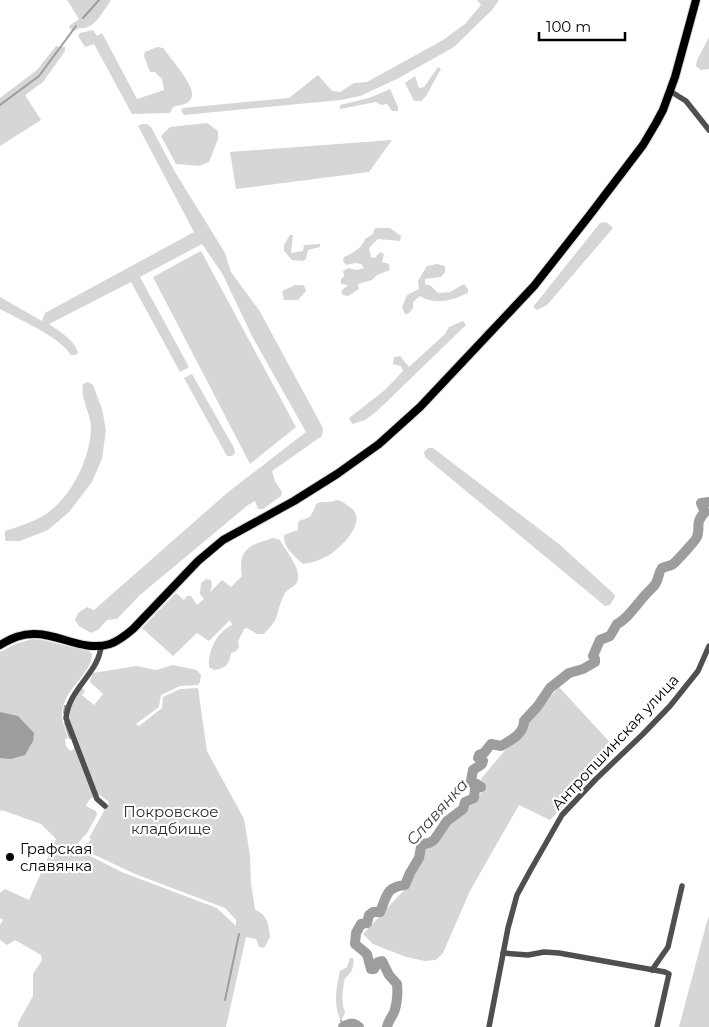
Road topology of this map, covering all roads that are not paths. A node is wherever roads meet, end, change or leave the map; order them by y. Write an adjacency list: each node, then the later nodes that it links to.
1 (696, 0): 2 (main road)
2 (670, 91): 3 (street); 5 (main road)
3 (709, 130)
4 (0, 645): 5 (main road)
5 (101, 646): 7 (street)
6 (709, 646): 9 (street, Антропшинская улица)
7 (105, 806)
8 (682, 886): 10 (street)
9 (503, 954): 10 (street); 11 (street, Антропшинская улица)
10 (652, 970): 12 (street)
11 (489, 1027)
12 (657, 1027)

